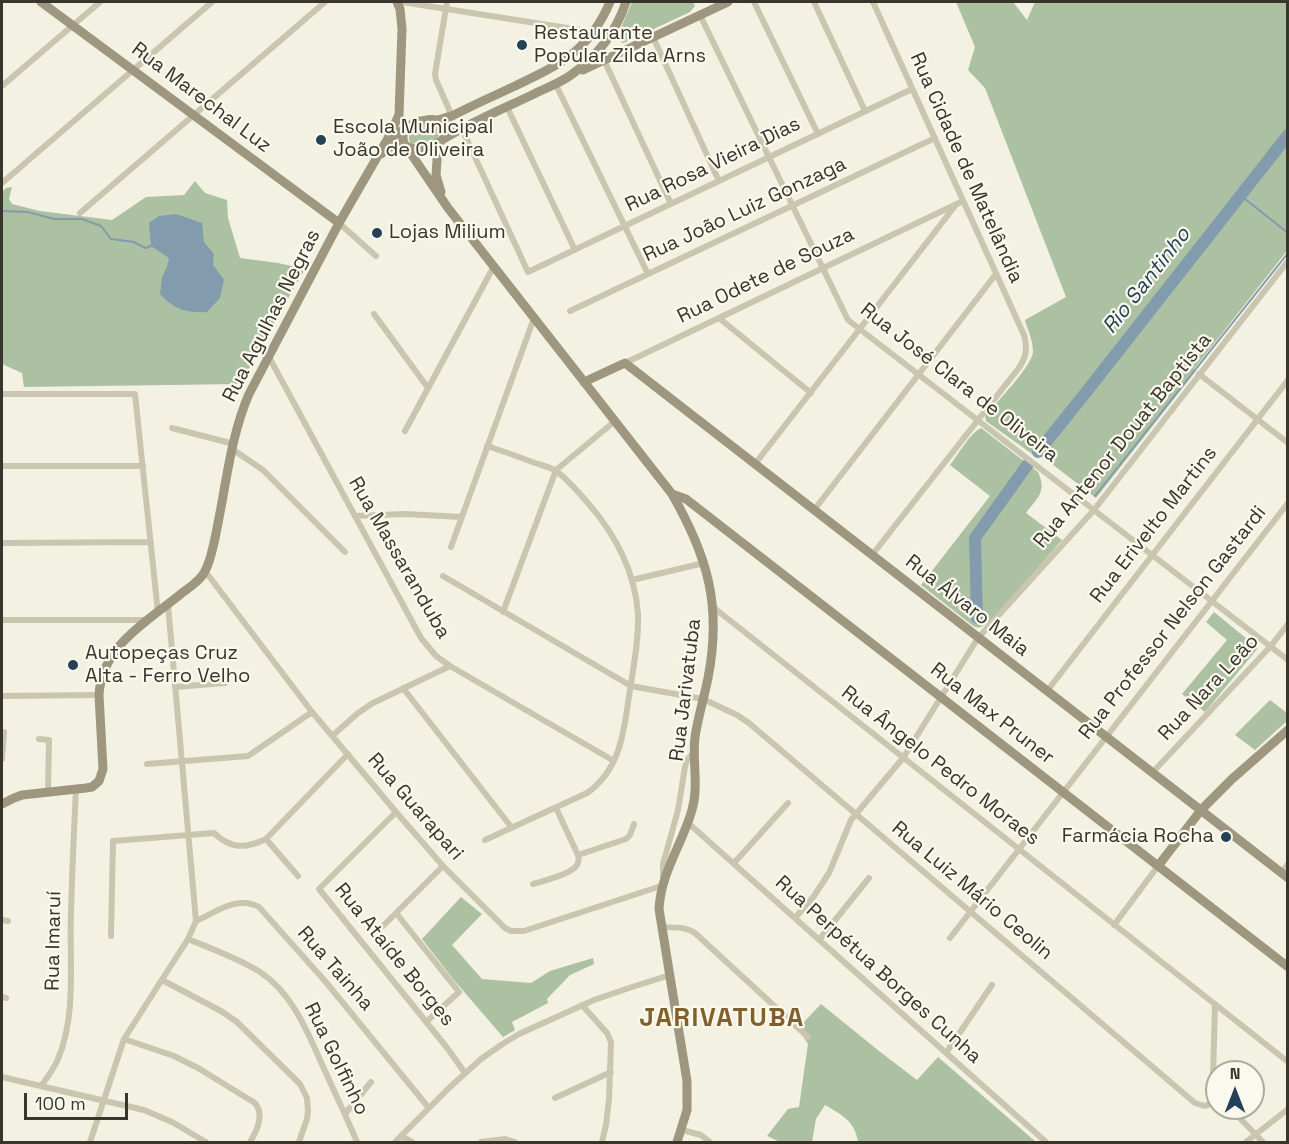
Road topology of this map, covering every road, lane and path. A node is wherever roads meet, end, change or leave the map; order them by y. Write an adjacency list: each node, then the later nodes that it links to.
1 (41, 2): 14 (street, Rua Marechal Luz)
2 (100, 2): 14 (street)
3 (212, 2): 18 (street)
4 (325, 2): 25 (street)
5 (400, 2): 12 (street); 27 (street, Rua Jarivatuba)
6 (610, 2): 15 (street)
7 (626, 2): 19 (street)
8 (728, 2): 13 (street)
9 (754, 2): 30 (street)
10 (814, 2): 24 (street)
11 (873, 2): 22 (street, Rua Cidade de Matelândia)
12 (447, 5): 15 (street); 26 (street)
13 (700, 15): 16 (street); 35 (street, Rua José Clara de Oliveira)
14 (73, 25): 18 (street, Rua Marechal Luz); 21 (street)
15 (593, 32): 26 (street)
16 (653, 37): 17 (street); 37 (street)
17 (604, 60): 19 (street); 40 (street)
18 (133, 70): 25 (street, Rua Marechal Luz); 38 (street)
19 (570, 76): 20 (street)
20 (555, 83): 23 (street); 46 (street)
21 (2, 86)
22 (912, 89): 24 (street, Rua Rosa Vieira Dias); 32 (street, Rua Cidade de Matelândia)
23 (507, 106): 29 (street); 47 (street)
24 (865, 111): 30 (street, Rua Rosa Vieira Dias)
25 (194, 115): 44 (street); 45 (street, Rua Marechal Luz)
26 (452, 116): 28 (street)
27 (397, 118): 31 (street, Rua Jarivatuba); 31 (street, Rua Jarivatuba); 33 (street, Rua Agulhas Negras)
28 (436, 120): 31 (street); 34 (street)
29 (462, 129): 34 (street); 47 (street, Rua Rosa Vieira Dias)
30 (818, 134): 35 (street, Rua Rosa Vieira Dias)
31 (405, 135): 33 (street, Rua Agulhas Negras); 34 (street); 36 (street, Rua Agulhas Negras); 43 (street, Rua Jarivatuba)
32 (935, 138): 39 (street, Rua Cidade de Matelândia); 42 (street, Rua João Luiz Gonzaga)
33 (387, 140): 36 (street, Rua Agulhas Negras)
34 (440, 143): 43 (street, Rua Jarivatuba)
35 (768, 157): 37 (street, Rua Rosa Vieira Dias); 42 (street, Rua José Clara de Oliveira)
36 (377, 158): 45 (street, Rua Agulhas Negras)
37 (719, 181): 40 (street, Rua Rosa Vieira Dias)
38 (2, 183)
39 (963, 201): 41 (street, Rua Odete de Souza); 53 (street, Rua Cidade de Matelândia)
40 (671, 204): 46 (street, Rua Rosa Vieira Dias)
41 (956, 205): 51 (street, Rua Odete de Souza); 58 (street)
42 (792, 206): 51 (street, Rua José Clara de Oliveira); 52 (street, Rua João Luiz Gonzaga)
43 (448, 208): 50 (street, Rua Jarivatuba)
44 (80, 213)
45 (339, 223): 48 (street); 59 (street, Rua Agulhas Negras)
46 (624, 226): 47 (street, Rua Rosa Vieira Dias); 52 (street)
47 (575, 249)
48 (376, 256)
49 (1287, 261): 62 (street, Rua Antenor Douat Baptista)
50 (494, 266): 56 (street, Rua Jarivatuba); 65 (street)
51 (823, 268): 57 (street, Rua Odete de Souza); 58 (street, Rua José Clara de Oliveira)
52 (648, 274): 54 (street, Rua João Luiz Gonzaga)
53 (996, 274): 61 (street); 69 (street, Rua Cidade de Matelândia)
54 (570, 311)
55 (374, 314): 65 (street)
56 (534, 318): 64 (street, Rua Jarivatuba); 74 (street)
57 (718, 318): 60 (street, Rua Odete de Souza); 66 (street)
58 (860, 329): 61 (street, Rua José Clara de Oliveira); 66 (street)
59 (269, 357): 75 (street, Rua Agulhas Negras); 84 (street, Rua Massaranduba)
60 (625, 363): 64 (street, Rua Odete de Souza); 77 (street, Rua Álvaro Maia)
61 (919, 374): 69 (street, Rua José Clara de Oliveira); 82 (street)
62 (1199, 374): 68 (street); 83 (street, Rua Antenor Douat Baptista)
63 (1287, 380): 68 (street, Rua Erivelto Martins)
64 (584, 382): 70 (street, Rua Jarivatuba)
65 (428, 388): 72 (street)
66 (811, 393): 77 (street)
67 (2, 394): 76 (street)
68 (1257, 419): 73 (street); 91 (street, Rua Erivelto Martins)
69 (978, 420): 83 (street, Rua José Clara de Oliveira); 90 (street)
70 (615, 421): 79 (street); 80 (street, Rua Jarivatuba)
71 (172, 428): 75 (street)
72 (405, 431)
73 (1287, 443)
74 (487, 446): 79 (street); 85 (street)
75 (233, 447): 89 (street); 93 (street, Rua Agulhas Negras)
76 (143, 465): 78 (street); 86 (street)
77 (755, 465): 82 (street, Rua Álvaro Maia)
78 (2, 466)
79 (556, 470): 95 (street); 99 (street)
80 (672, 494): 92 (street, Rua Jarivatuba); 115 (street, Rua Max Pruner)
81 (1287, 503): 96 (street, Rua Professor Nelson Gastardi)
82 (814, 510): 90 (street, Rua Álvaro Maia)
83 (1094, 510): 91 (street, Rua José Clara de Oliveira); 104 (street, Rua Antenor Douat Baptista)
84 (355, 516): 85 (street); 107 (street, Rua Massaranduba)
85 (462, 517): 88 (street)
86 (151, 542): 87 (street); 100 (street)
87 (2, 543)
88 (451, 547)
89 (345, 552)
90 (872, 555): 104 (street, Rua Álvaro Maia)
91 (1152, 555): 96 (street, Rua José Clara de Oliveira); 112 (street, Rua Erivelto Martins)
92 (704, 563): 95 (street); 98 (street, Rua Jarivatuba)
93 (205, 571): 97 (street, Rua Agulhas Negras); 117 (street, Rua Guarapari)
94 (443, 576): 99 (street, Rua Luiz Mário Ceolin)
95 (632, 580): 109 (street)
96 (1211, 601): 105 (street, Rua José Clara de Oliveira); 121 (street, Rua Professor Nelson Gastardi)
97 (168, 605): 100 (street, Rua Agulhas Negras); 110 (street)
98 (713, 608): 116 (street, Rua Jarivatuba); 125 (street, Rua Ângelo Pedro Moraes)
99 (503, 612): 109 (street, Rua Luiz Mário Ceolin)
100 (158, 613): 102 (street, Rua Agulhas Negras)
101 (2, 620): 102 (street)
102 (148, 621): 113 (street, Rua Agulhas Negras)
103 (1287, 624): 105 (street, Rua Nara Leão)
104 (978, 638): 112 (street, Rua Álvaro Maia); 115 (street, Rua Antenor Douat Baptista)
105 (1270, 647): 106 (street, Rua José Clara de Oliveira); 130 (street, Rua Nara Leão)
106 (1287, 660)
107 (450, 666): 111 (street); 128 (street, Rua Massaranduba)
108 (225, 683): 110 (street)
109 (631, 686): 116 (street, Rua Luiz Mário Ceolin); 128 (street)
110 (175, 687): 127 (street)
111 (403, 688): 120 (street); 142 (street)
112 (1047, 691): 121 (street, Rua Álvaro Maia)
113 (99, 695): 114 (street); 131 (street, Rua Agulhas Negras)
114 (2, 696)
115 (941, 697): 125 (street, Rua Antenor Douat Baptista); 133 (street, Rua Max Pruner)
116 (703, 699): 123 (street, Rua Jarivatuba); 139 (street, Rua Luiz Mário Ceolin)
117 (312, 712): 120 (street, Rua Guarapari); 127 (street)
118 (1287, 730): 137 (street)
119 (4, 732): 126 (street)
120 (332, 736): 124 (street, Rua Guarapari)
121 (1106, 737): 130 (street, Rua Álvaro Maia); 133 (street, Rua Professor Nelson Gastardi)
122 (39, 739): 132 (street)
123 (694, 752): 140 (street, Rua Jarivatuba); 155 (street)
124 (348, 754): 138 (street, Rua Guarapari); 144 (street)
125 (903, 758): 139 (street, Rua Antenor Douat Baptista); 146 (street, Rua Ângelo Pedro Moraes)
126 (2, 759)
127 (182, 761): 129 (street); 143 (street)
128 (614, 761): 136 (street)
129 (147, 764)
130 (1152, 773): 137 (street, Rua Álvaro Maia)
131 (76, 789): 132 (street, Rua Agulhas Negras); 184 (street, Rua Imaruí)
132 (48, 792): 135 (street, Rua Agulhas Negras)
133 (1063, 792): 146 (street, Rua Professor Nelson Gastardi); 151 (street, Rua Max Pruner)
134 (788, 803): 148 (street)
135 (2, 804)
136 (556, 808): 142 (street); 147 (street)
137 (1201, 810): 151 (street); 152 (street, Rua Álvaro Maia)
138 (396, 812): 150 (street, Rua Guarapari); 174 (street, Rua Ataíde Borges)
139 (856, 813): 157 (street, Rua Luiz Mário Ceolin); 159 (street, Rua Antenor Douat Baptista)
140 (687, 822): 148 (street, Rua Perpétua Borges Cunha); 155 (street, Rua Jarivatuba)
141 (634, 824): 147 (street)
142 (512, 828): 145 (street)
143 (188, 835): 144 (street); 160 (street); 164 (street)
144 (266, 839): 153 (street)
145 (485, 840)
146 (1019, 849): 157 (street, Rua Professor Nelson Gastardi); 161 (street, Rua Ângelo Pedro Moraes)
147 (578, 855): 156 (street)
148 (734, 863): 159 (street, Rua Perpétua Borges Cunha)
149 (1287, 864): 152 (street)
150 (443, 866): 155 (street, Rua Guarapari); 158 (street)
151 (1158, 867): 161 (street); 168 (street, Rua Max Pruner)
152 (1284, 875)
153 (298, 876)
154 (869, 878): 167 (street)
155 (662, 883): 163 (street, Rua Jarivatuba)
156 (533, 884)
157 (971, 911): 165 (street, Rua Professor Nelson Gastardi); 187 (street, Rua Luiz Mário Ceolin)
158 (396, 913): 162 (street); 174 (street)
159 (795, 918): 167 (street, Rua Perpétua Borges Cunha)
160 (196, 921): 166 (street); 188 (street, Rua Tainha)
161 (1114, 925): 172 (street, Rua Ângelo Pedro Moraes)
162 (383, 926)
163 (661, 927): 169 (street, Rua Jarivatuba); 175 (street)
164 (111, 936)
165 (950, 938)
166 (188, 939): 170 (street); 190 (street, Rua Golfinho)
167 (819, 940): 177 (street, Rua Perpétua Borges Cunha)
168 (1287, 967)
169 (670, 975): 173 (street); 192 (street, Rua Jarivatuba)
170 (162, 980): 176 (street); 198 (street)
171 (992, 985): 177 (street)
172 (1215, 1004): 178 (street); 179 (street, Rua Ângelo Pedro Moraes)
173 (582, 1005): 180 (street); 181 (street)
174 (426, 1023): 181 (street, Rua Ataíde Borges)
175 (808, 1036)
176 (124, 1039): 186 (street); 197 (street)
177 (946, 1053): 207 (street, Rua Perpétua Borges Cunha)
178 (1213, 1060)
179 (1287, 1062)
180 (610, 1072): 185 (street); 204 (street)
181 (465, 1073): 188 (street)
182 (2, 1077): 184 (street)
183 (371, 1082): 190 (street)
184 (41, 1086): 186 (street)
185 (555, 1098)
186 (103, 1101): 195 (street); 196 (street)
187 (1205, 1106)
188 (428, 1107): 194 (street)
189 (1287, 1109): 193 (street)
190 (345, 1114): 199 (street, Rua Golfinho)
191 (1242, 1120): 193 (street)
192 (682, 1130): 205 (street, Rua Jarivatuba); 206 (street)
193 (1256, 1135): 208 (street); 209 (street)
194 (401, 1136): 200 (street); 201 (street)
195 (90, 1143)
196 (206, 1143)
197 (250, 1143)
198 (299, 1143)
199 (357, 1143)
200 (395, 1143)
201 (412, 1143)
202 (481, 1143): 203 (street)
203 (515, 1143)
204 (602, 1143)
205 (677, 1143)
206 (710, 1143)
207 (1046, 1143)
208 (1246, 1143)
209 (1263, 1143)

